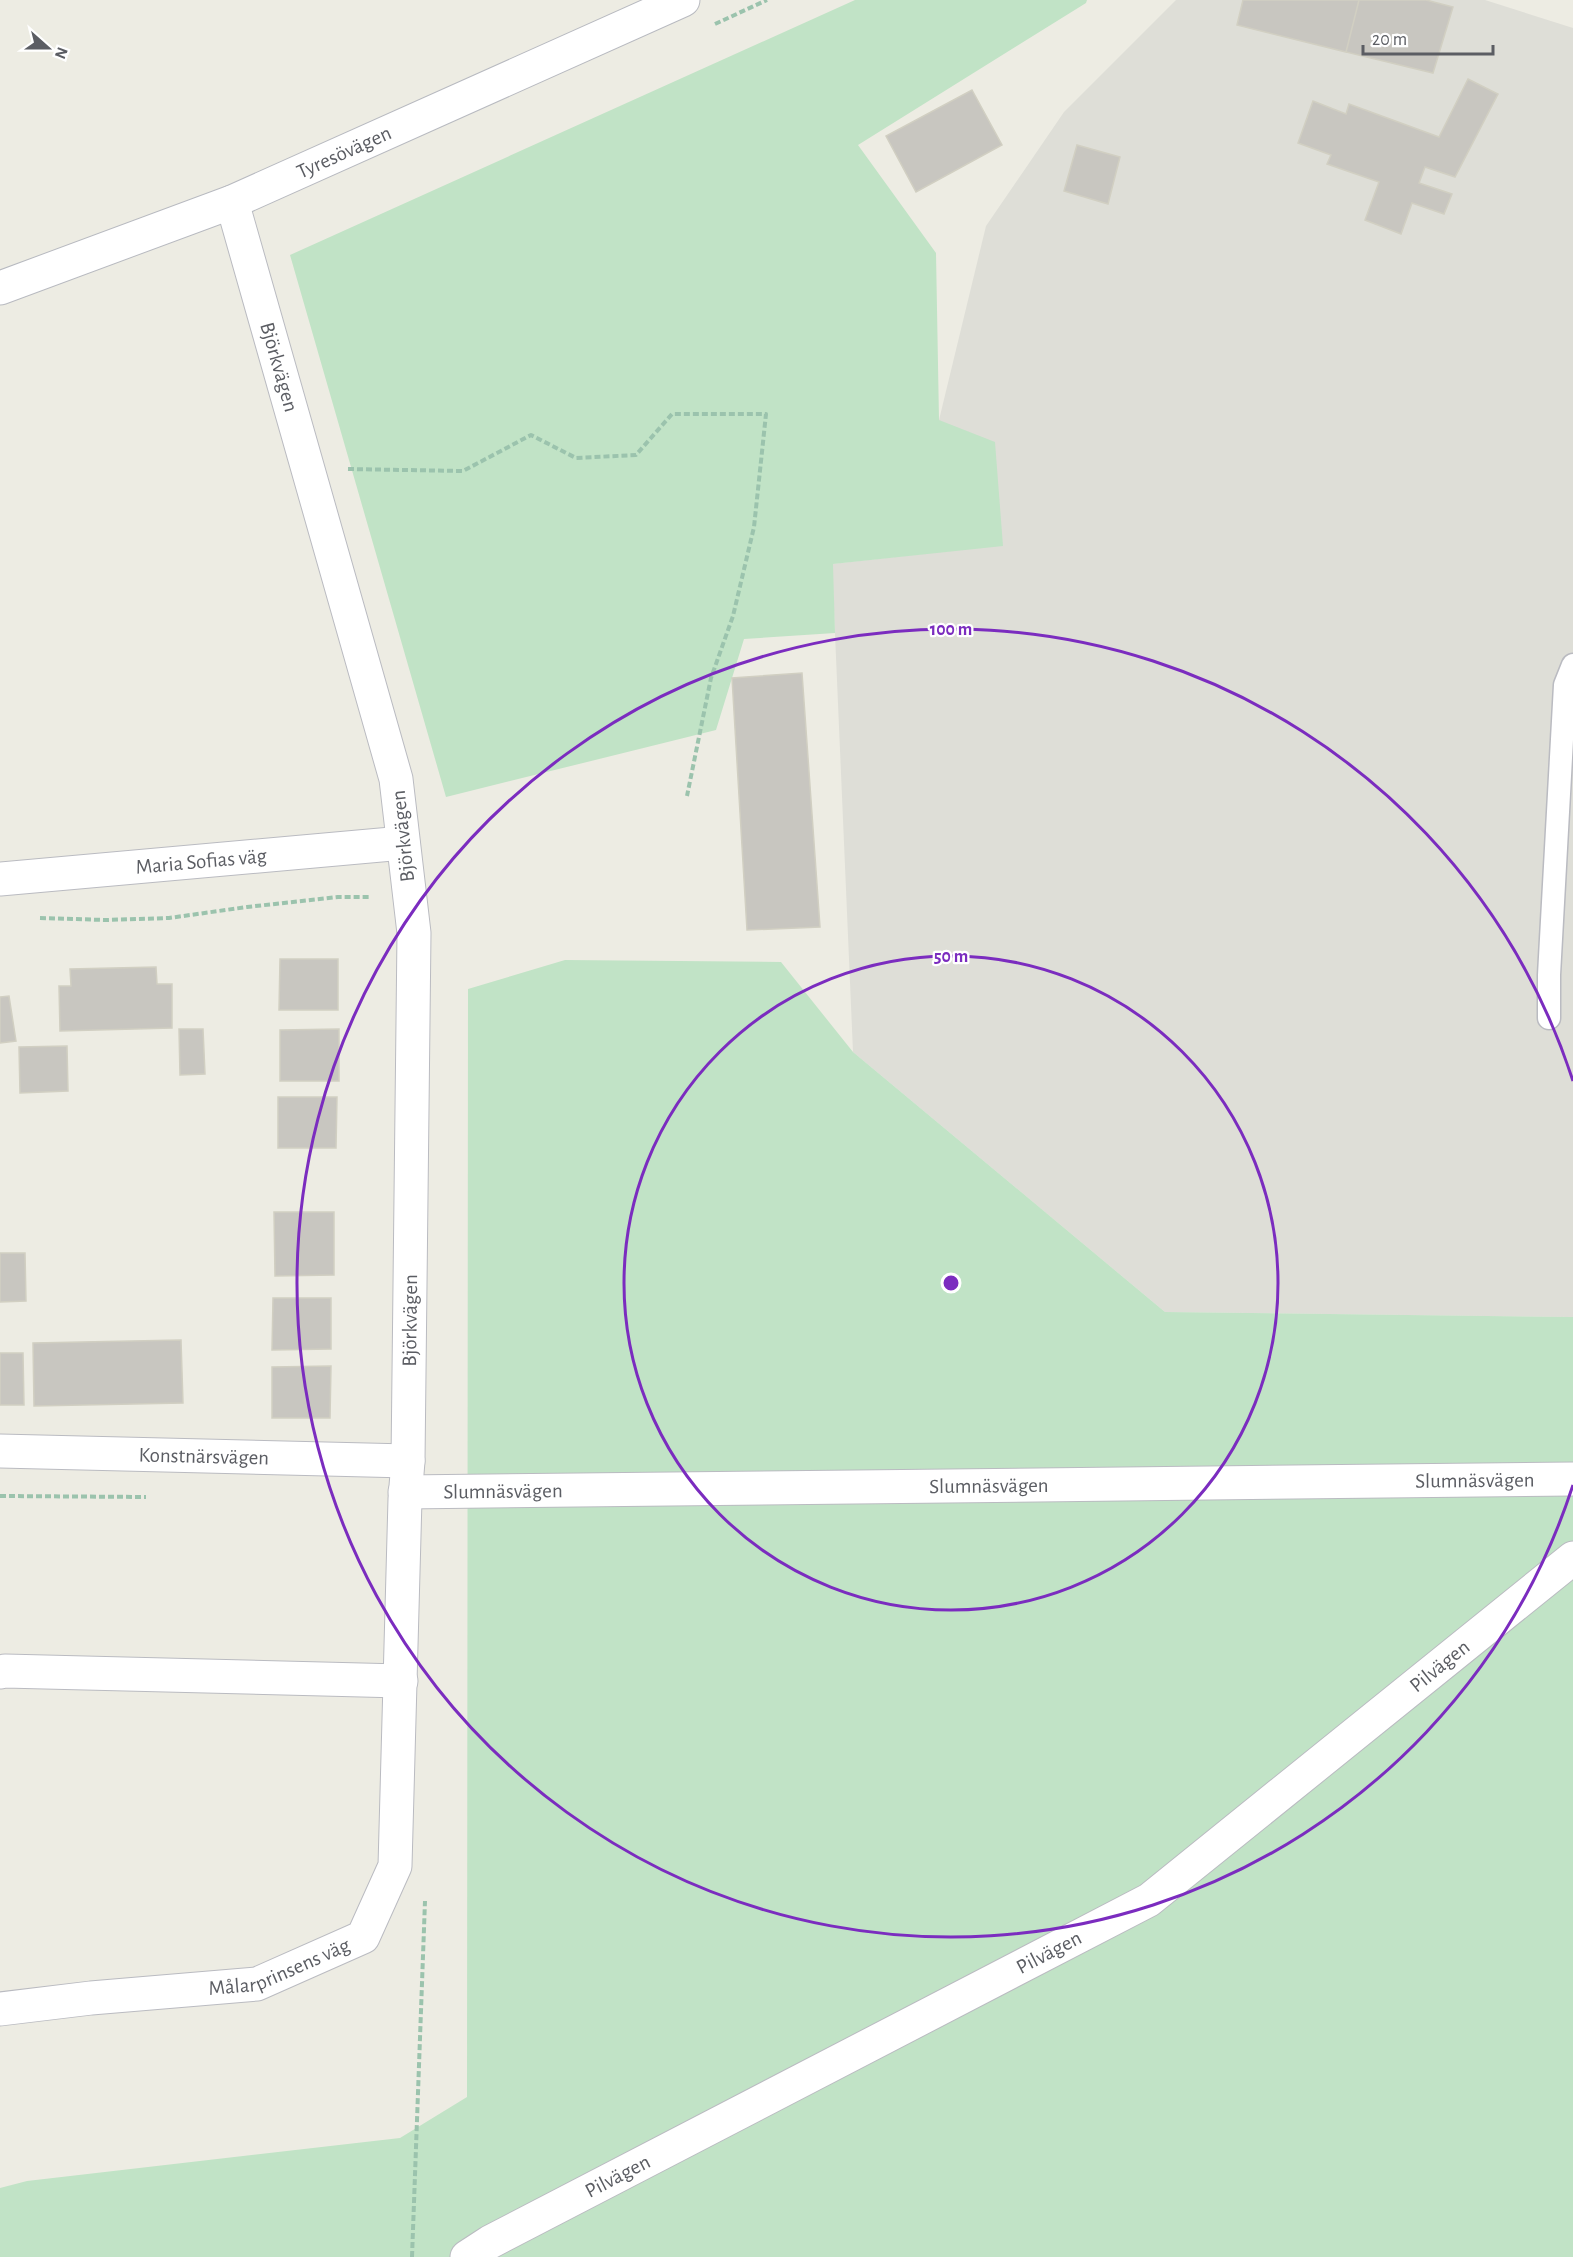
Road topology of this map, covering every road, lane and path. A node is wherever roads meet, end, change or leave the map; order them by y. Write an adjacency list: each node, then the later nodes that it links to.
1 (683, 0): 4 (street, Tyresövägen)
2 (766, 0): 3 (path)
3 (713, 24)
4 (232, 202): 5 (street, Tyresövägen); 9 (street, Björkvägen)
5 (0, 288)
6 (339, 469): 8 (path)
7 (1573, 665): 13 (lane)
8 (687, 796)
9 (403, 843): 10 (street, Maria Sofias väg); 15 (street, Björkvägen)
10 (0, 879)
11 (377, 902): 12 (path)
12 (31, 918)
13 (1549, 1018)
14 (0, 1451): 15 (street, Konstnärsvägen)
15 (406, 1477): 16 (street, Slumnäsvägen); 19 (street, Målarprinsens väg)
16 (1573, 1479)
17 (1573, 1558): 21 (street, Pilvägen)
18 (0, 1672): 19 (street)
19 (401, 1681): 20 (street, Målarprinsens väg)
20 (0, 2009)
21 (468, 2257)

